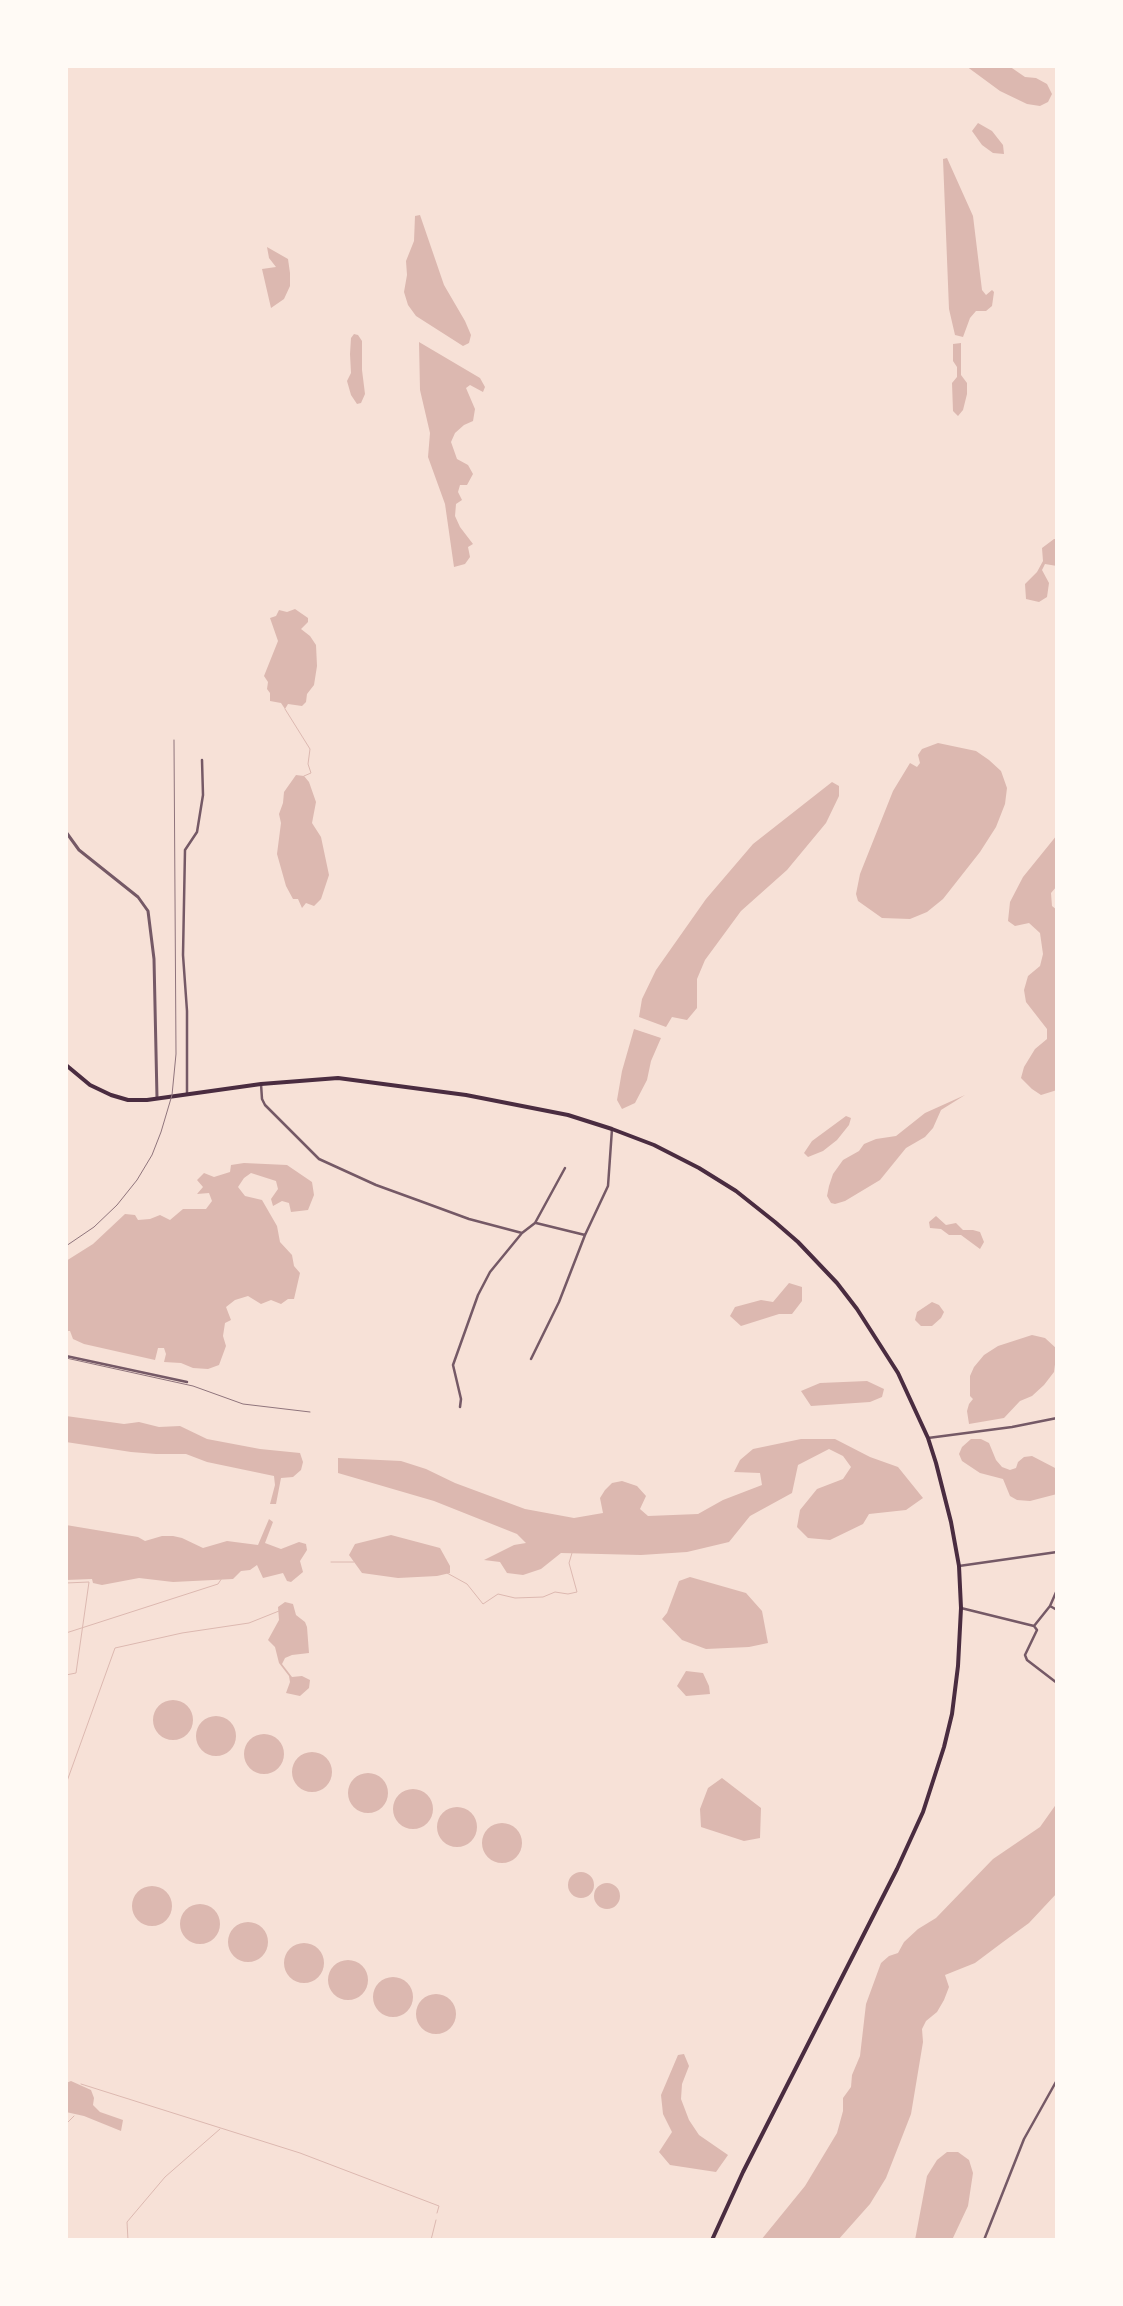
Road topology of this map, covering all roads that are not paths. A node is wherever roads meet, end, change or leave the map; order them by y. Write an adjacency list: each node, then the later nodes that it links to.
1 (202, 760): 5 (street)
2 (66, 832): 6 (street)
3 (66, 1065): 6 (main road)
4 (261, 1084): 5 (main road); 7 (main road); 10 (street)
5 (187, 1093): 6 (main road)
6 (157, 1098)
7 (612, 1129): 11 (street); 17 (main road)
8 (565, 1168): 9 (street)
9 (535, 1223): 10 (street); 11 (street)
10 (522, 1233): 15 (street)
11 (585, 1236): 13 (street)
12 (66, 1356): 14 (street)
13 (531, 1359)
14 (187, 1382)
15 (460, 1407)
16 (1057, 1418): 17 (street)
17 (928, 1438): 19 (main road)
18 (1057, 1552): 19 (street)
19 (958, 1566): 22 (main road)
20 (1057, 1590): 21 (street)
21 (1050, 1606): 23 (street); 24 (street)
22 (961, 1608): 24 (street); 27 (main road)
23 (1057, 1610)
24 (1034, 1626): 25 (street)
25 (1057, 1683)
26 (1057, 2080): 28 (street)
27 (712, 2240)
28 (984, 2240)

